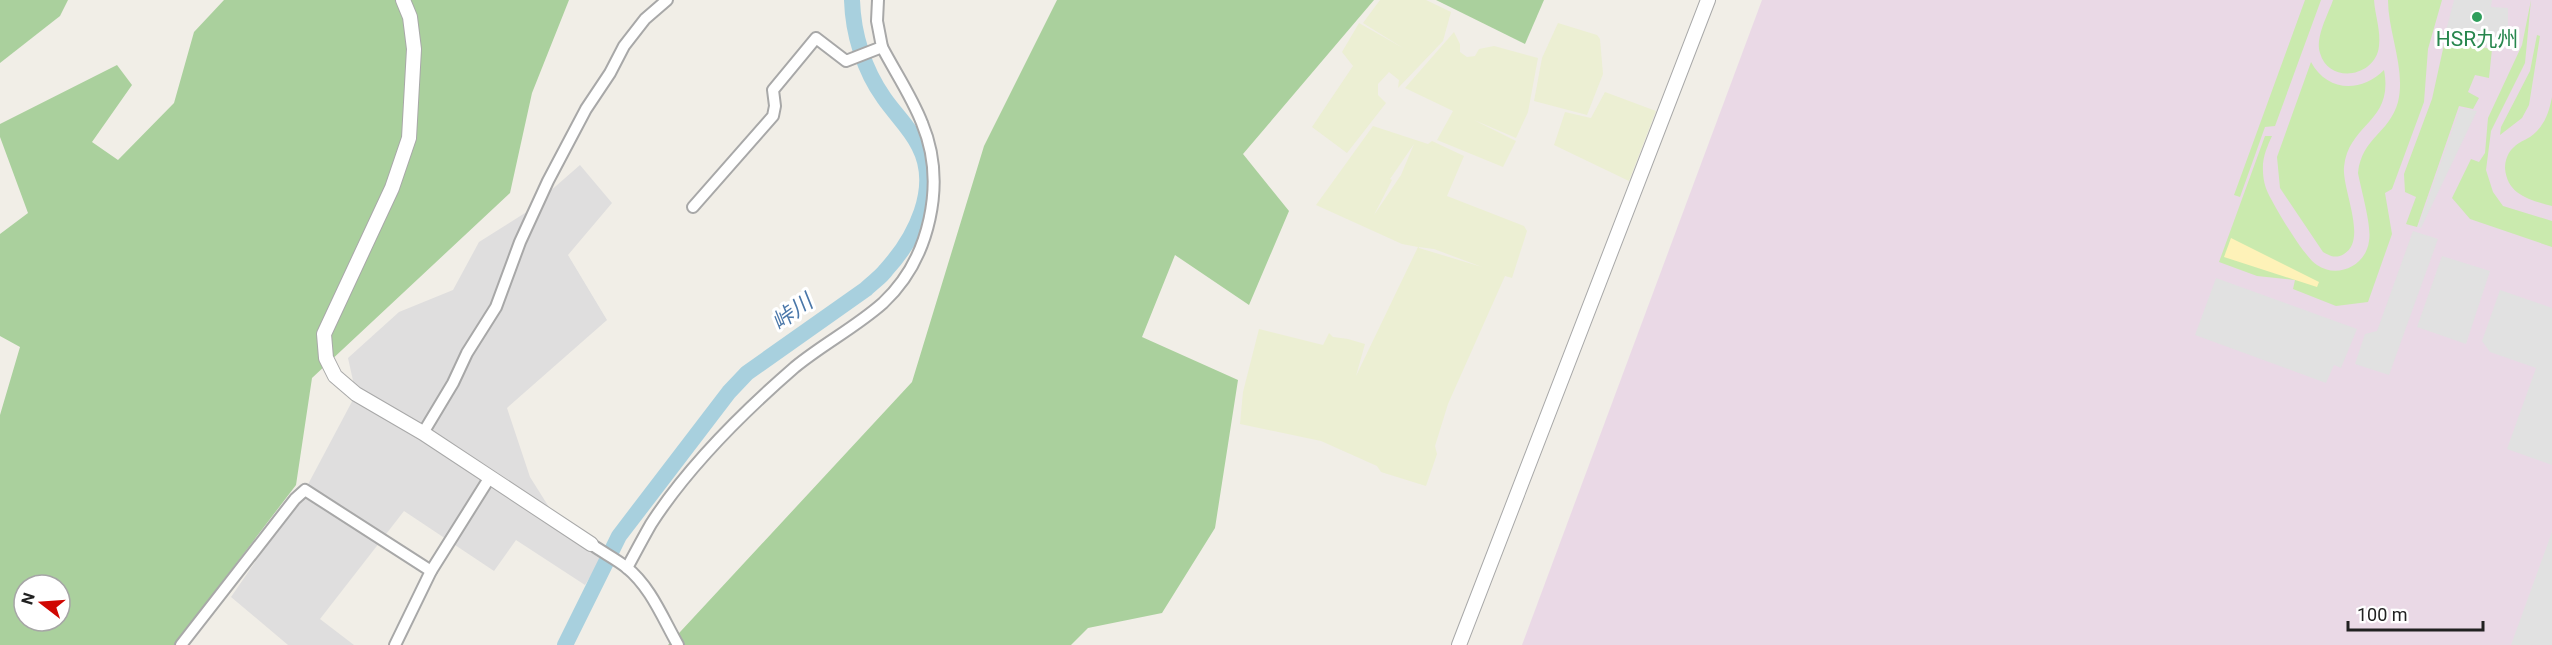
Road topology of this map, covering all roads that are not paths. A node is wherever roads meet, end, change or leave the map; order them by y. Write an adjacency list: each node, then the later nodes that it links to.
1 (403, 0): 7 (street)
2 (667, 0): 7 (street)
3 (878, 0): 5 (street)
4 (1708, 0): 15 (street)
5 (882, 47): 6 (street); 10 (street)
6 (693, 207)
7 (423, 433): 8 (street)
8 (490, 477): 9 (street); 11 (street)
9 (591, 544): 10 (street)
10 (627, 568): 14 (street)
11 (431, 571): 12 (street); 13 (street)
12 (181, 645)
13 (395, 645)
14 (678, 645)
15 (1459, 645)

